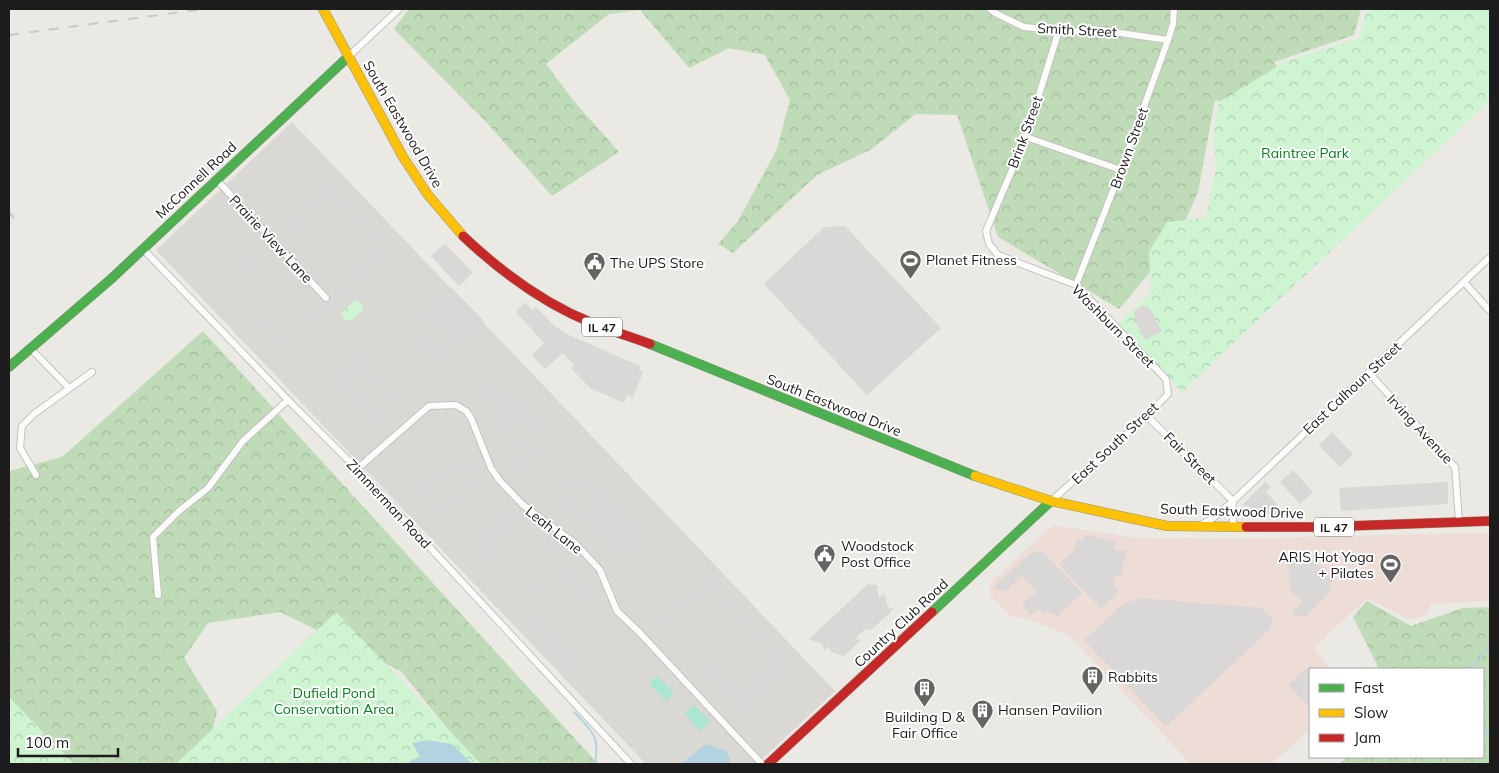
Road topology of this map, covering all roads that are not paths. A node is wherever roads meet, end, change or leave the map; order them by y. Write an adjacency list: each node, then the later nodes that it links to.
1 (324, 9): 7 (main road, South Eastwood Drive / IL 47)
2 (399, 9): 7 (street, McConnell Road)
3 (1174, 9): 6 (street, Brown Street)
4 (994, 10): 5 (street, Smith Street)
5 (1059, 30): 6 (street, Smith Street); 8 (street, Brink Street)
6 (1168, 40): 9 (street, Brown Street)
7 (348, 57): 10 (main road, McConnell Road); 29 (main road, South Eastwood Drive / IL 47)
8 (1026, 136): 9 (street); 11 (street, Brink Street)
9 (1121, 170): 15 (street, Brown Street)
10 (216, 179): 12 (main road, McConnell Road); 16 (street, Prairie View Lane)
11 (986, 232): 15 (street, Washburn Street)
12 (142, 249): 18 (main road, McConnell Road); 24 (street, Zimmerman Road)
13 (1490, 257): 14 (street, East Calhoun Street)
14 (1464, 282): 17 (street); 21 (street, East Calhoun Street)
15 (1076, 284): 22 (street, Washburn Street)
16 (326, 298)
17 (1490, 311)
18 (31, 349): 19 (main road, McConnell Road); 23 (street)
19 (9, 367)
20 (92, 372): 23 (street)
21 (1369, 373): 28 (street, East Calhoun Street); 30 (street, Irving Avenue)
22 (1166, 379): 25 (street, East South Street)
23 (69, 388): 27 (street)
24 (288, 400): 26 (street, Zimmerman Road); 34 (street)
25 (1147, 416): 28 (street, Fair Street); 29 (street, East South Street)
26 (357, 469): 35 (street, Zimmerman Road); 36 (street, Leah Lane)
27 (36, 475)
28 (1233, 500): 32 (street, East Calhoun Street); 33 (street)
29 (1051, 501): 32 (main road, South Eastwood Drive / IL 47); 37 (main road, Country Club Road)
30 (1458, 521): 31 (main road, South Eastwood Drive / IL 47); 33 (main road, South Eastwood Drive / IL 47)
31 (1490, 521)
32 (1198, 526): 33 (main road, South Eastwood Drive / IL 47)
33 (1233, 526)
34 (158, 594)
35 (630, 764)
36 (762, 764)
37 (768, 764)

